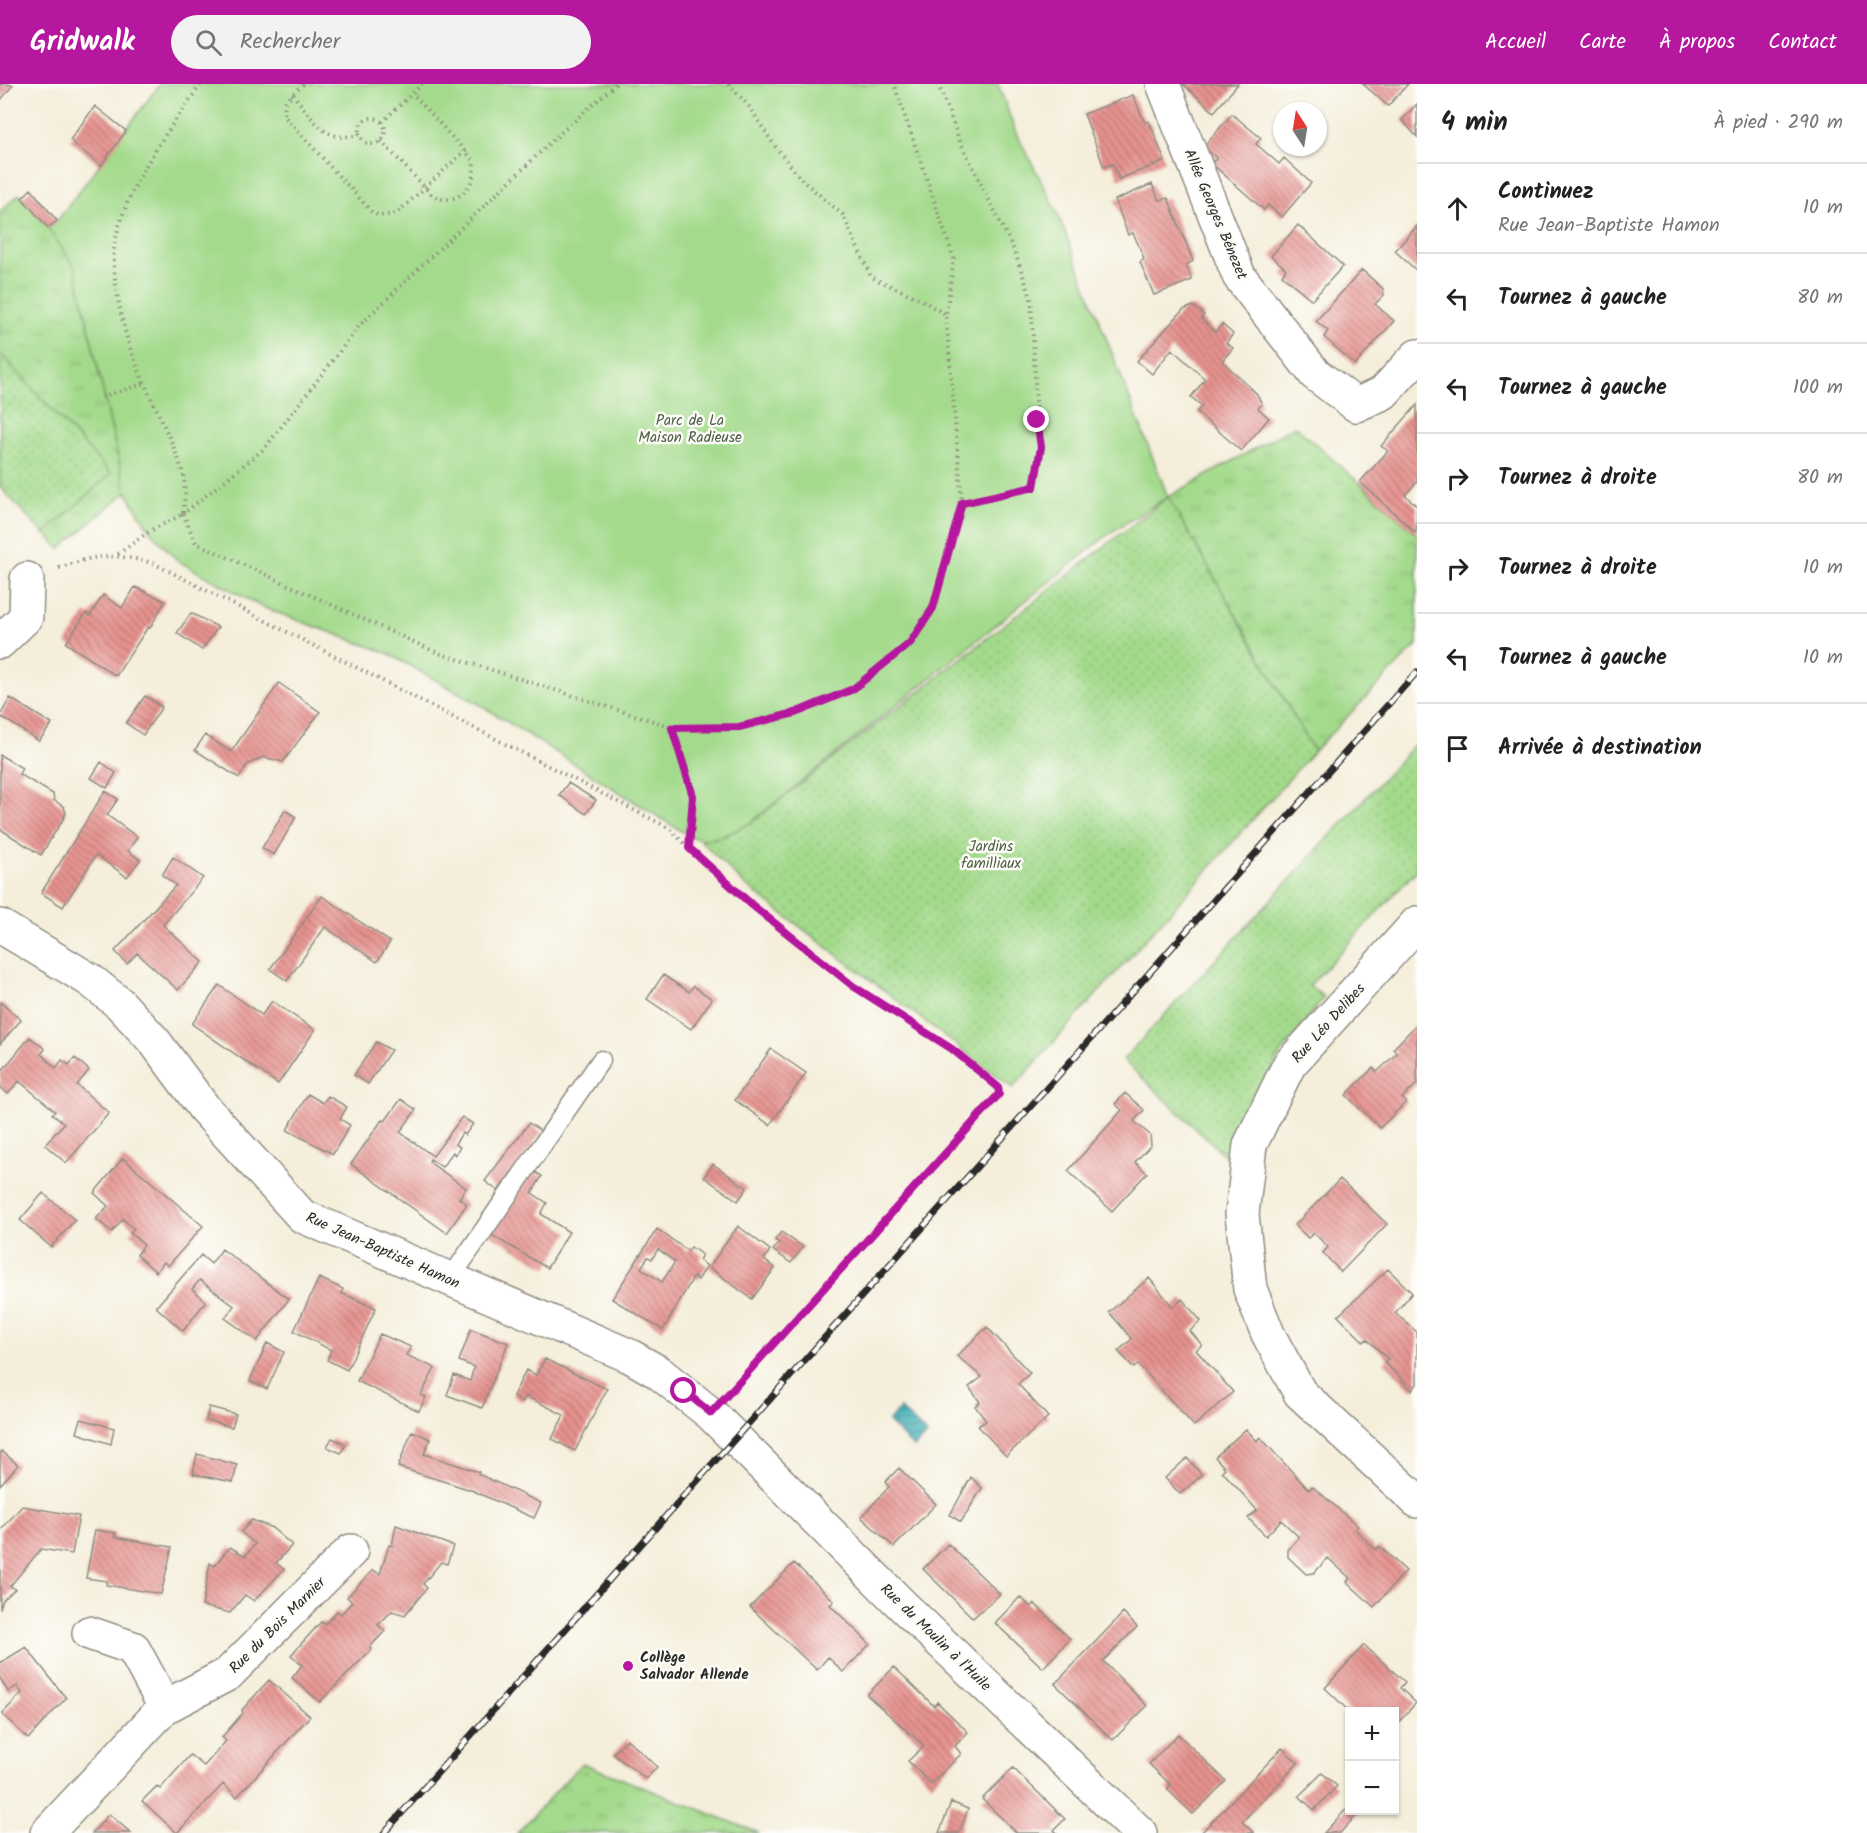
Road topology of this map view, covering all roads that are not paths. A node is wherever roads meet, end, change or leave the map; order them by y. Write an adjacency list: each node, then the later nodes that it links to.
1 (1162, 84): 2 (street, Allée Georges Bénezet)
2 (1417, 356)
3 (27, 579): 4 (street)
4 (0, 642)
5 (1417, 923): 10 (street, Rue Léo Delibes)
6 (0, 926): 8 (street, Rue Jean-Baptiste Hamon)
7 (602, 1059): 8 (lane)
8 (450, 1279): 9 (street, Rue Jean-Baptiste Hamon)
9 (735, 1438): 15 (street, Rue du Moulin à l'Huile)
10 (1417, 1501)
11 (351, 1551): 13 (street, Rue du Bois Marnier)
12 (89, 1633): 13 (street)
13 (165, 1707): 14 (street, Rue du Bois Marnier)
14 (47, 1833)
15 (1140, 1833)

